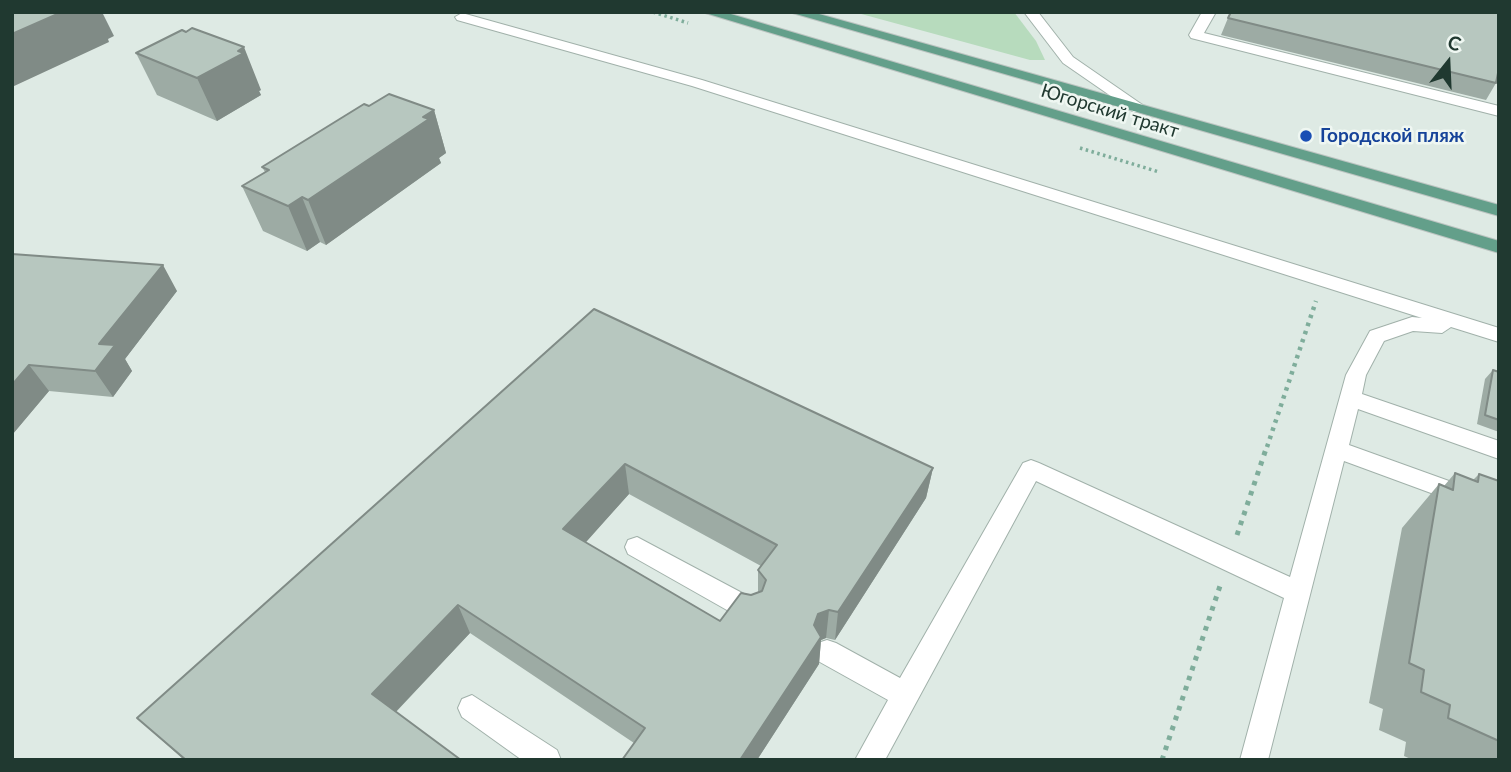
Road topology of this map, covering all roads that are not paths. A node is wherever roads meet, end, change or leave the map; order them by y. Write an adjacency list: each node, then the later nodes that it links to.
1 (709, 12): 9 (main road, Югорский тракт)
2 (796, 12): 6 (main road, Югорский тракт)
3 (1031, 12): 6 (lane)
4 (1209, 12): 7 (lane)
5 (462, 17): 10 (lane)
6 (1139, 109): 8 (main road, Югорский тракт)
7 (1499, 111)
8 (1499, 211)
9 (1499, 247)
10 (1475, 328): 11 (lane); 12 (lane)
11 (1499, 335)
12 (1350, 398): 13 (lane); 14 (lane)
13 (1336, 449): 15 (lane); 17 (lane)
14 (1499, 450)
15 (1499, 509)
16 (638, 547): 18 (lane)
17 (1298, 592): 20 (lane); 22 (lane)
18 (750, 610)
19 (827, 652): 20 (lane)
20 (905, 695): 24 (lane)
21 (472, 708): 23 (lane)
22 (1258, 758)
23 (547, 760)
24 (869, 760)

